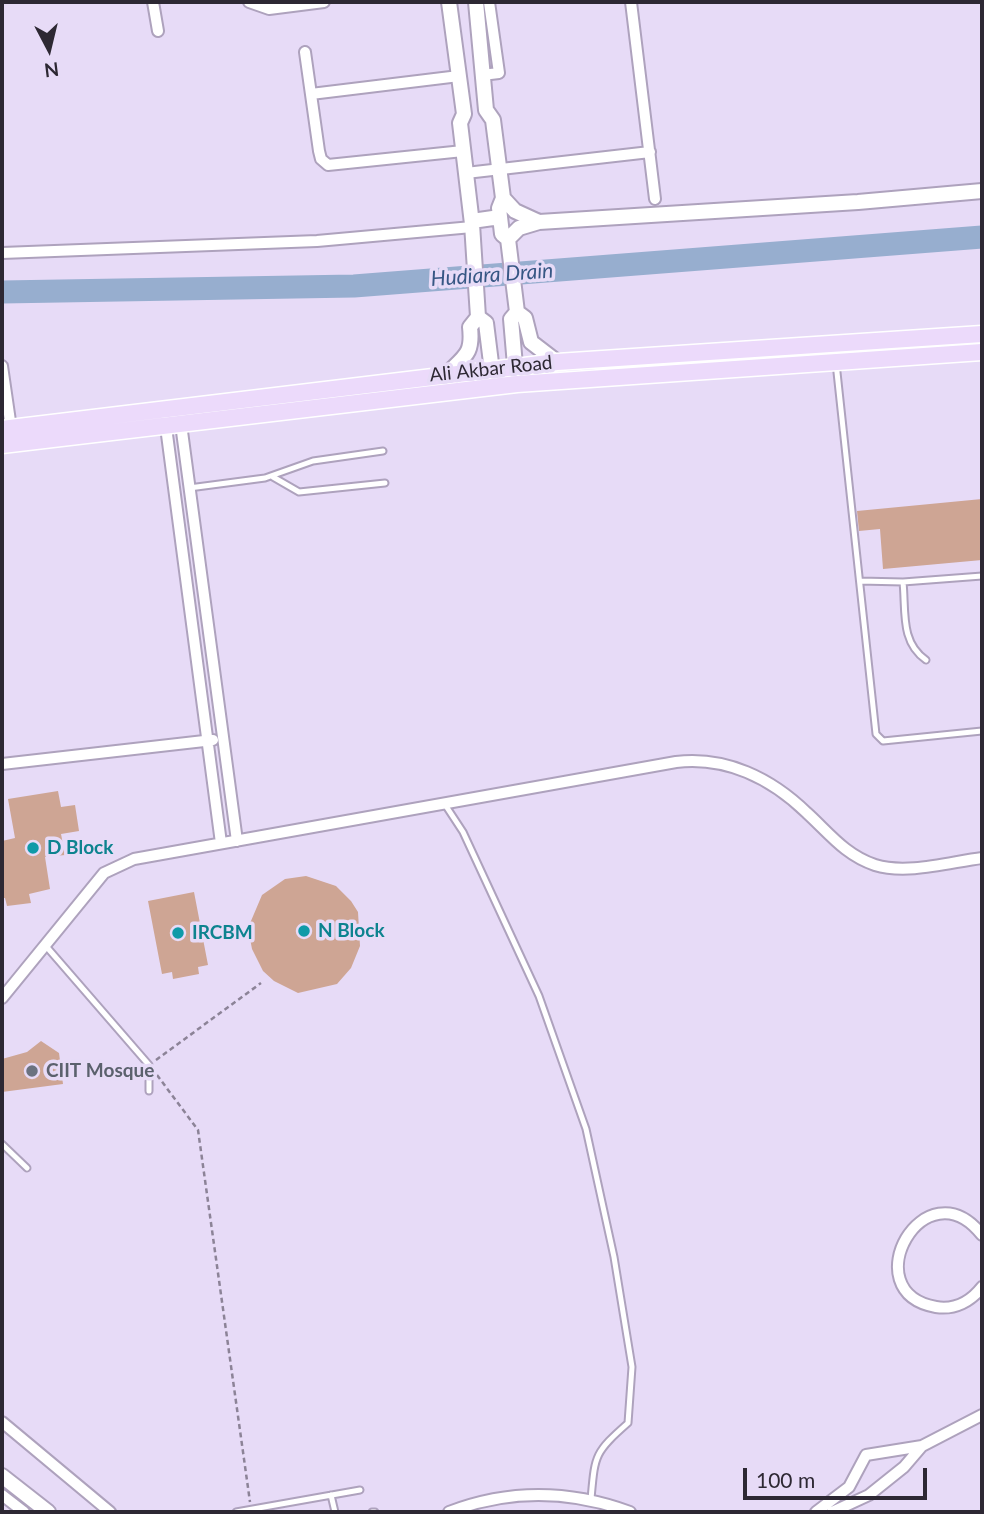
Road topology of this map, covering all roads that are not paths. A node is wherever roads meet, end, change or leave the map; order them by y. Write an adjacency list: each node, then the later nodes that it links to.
1 (153, 2): 8 (street)
2 (249, 2): 3 (street)
3 (324, 2)
4 (449, 2): 11 (main road)
5 (476, 2): 10 (main road)
6 (489, 2): 10 (street)
7 (631, 2): 16 (street)
8 (158, 31)
9 (305, 52): 12 (street)
10 (482, 75): 13 (main road)
11 (459, 76): 12 (street); 14 (main road)
12 (311, 94): 15 (street)
13 (486, 110): 14 (main road); 17 (main road)
14 (464, 114): 15 (main road)
15 (463, 151): 18 (main road)
16 (650, 152): 17 (street); 21 (street)
17 (500, 170): 18 (street); 20 (main road)
18 (466, 173): 24 (main road)
19 (982, 191): 23 (main road)
20 (503, 198): 22 (main road); 23 (main road)
21 (655, 199)
22 (500, 217): 24 (main road); 25 (main road)
23 (539, 222): 25 (main road)
24 (472, 229): 26 (street); 28 (main road)
25 (508, 240): 27 (main road)
26 (2, 253)
27 (517, 312): 32 (main road); 34 (main road)
28 (478, 317): 35 (main road); 36 (main road)
29 (982, 334): 32 (main road, Ali Akbar Road)
30 (982, 352): 31 (main road, Ali Akbar Road)
31 (836, 360): 37 (main road, Ali Akbar Road); 47 (lane)
32 (557, 362): 34 (main road, Ali Akbar Road)
33 (2, 366): 40 (street)
34 (516, 366): 35 (main road, Ali Akbar Road); 37 (main road)
35 (492, 369): 36 (main road, Ali Akbar Road); 38 (main road)
36 (447, 373): 40 (main road, Ali Akbar Road)
37 (517, 384): 38 (main road, Ali Akbar Road)
38 (494, 387): 39 (main road, Ali Akbar Road)
39 (173, 425): 41 (main road, Ali Akbar Road); 45 (street); 52 (street)
40 (6, 428)
41 (2, 445)
42 (383, 451): 43 (lane)
43 (273, 477): 44 (lane); 45 (lane)
44 (385, 483)
45 (189, 488): 51 (street)
46 (982, 576): 48 (lane)
47 (860, 581): 48 (lane); 50 (lane)
48 (903, 582): 49 (lane)
49 (926, 660)
50 (982, 731)
51 (222, 738): 52 (street); 55 (street)
52 (209, 740): 53 (street); 56 (street)
53 (2, 764)
54 (444, 803): 55 (street); 57 (street); 72 (lane)
55 (237, 841): 56 (street)
56 (221, 843): 58 (street)
57 (982, 858)
58 (46, 945): 59 (street); 60 (lane)
59 (2, 998)
60 (149, 1090)
61 (2, 1144): 62 (lane)
62 (27, 1168)
63 (982, 1236): 64 (street)
64 (982, 1287)
65 (982, 1415): 67 (street)
66 (2, 1422): 75 (street)
67 (922, 1446): 80 (street); 81 (street)
68 (2, 1476): 74 (main road)
69 (360, 1490): 71 (lane)
70 (2, 1495): 73 (street)
71 (331, 1495): 76 (lane); 77 (lane)
72 (590, 1503): 78 (street); 79 (street)
73 (24, 1512)
74 (48, 1512)
75 (110, 1512)
76 (236, 1512)
77 (335, 1512)
78 (449, 1512)
79 (630, 1512)
80 (816, 1512)
81 (832, 1512)

